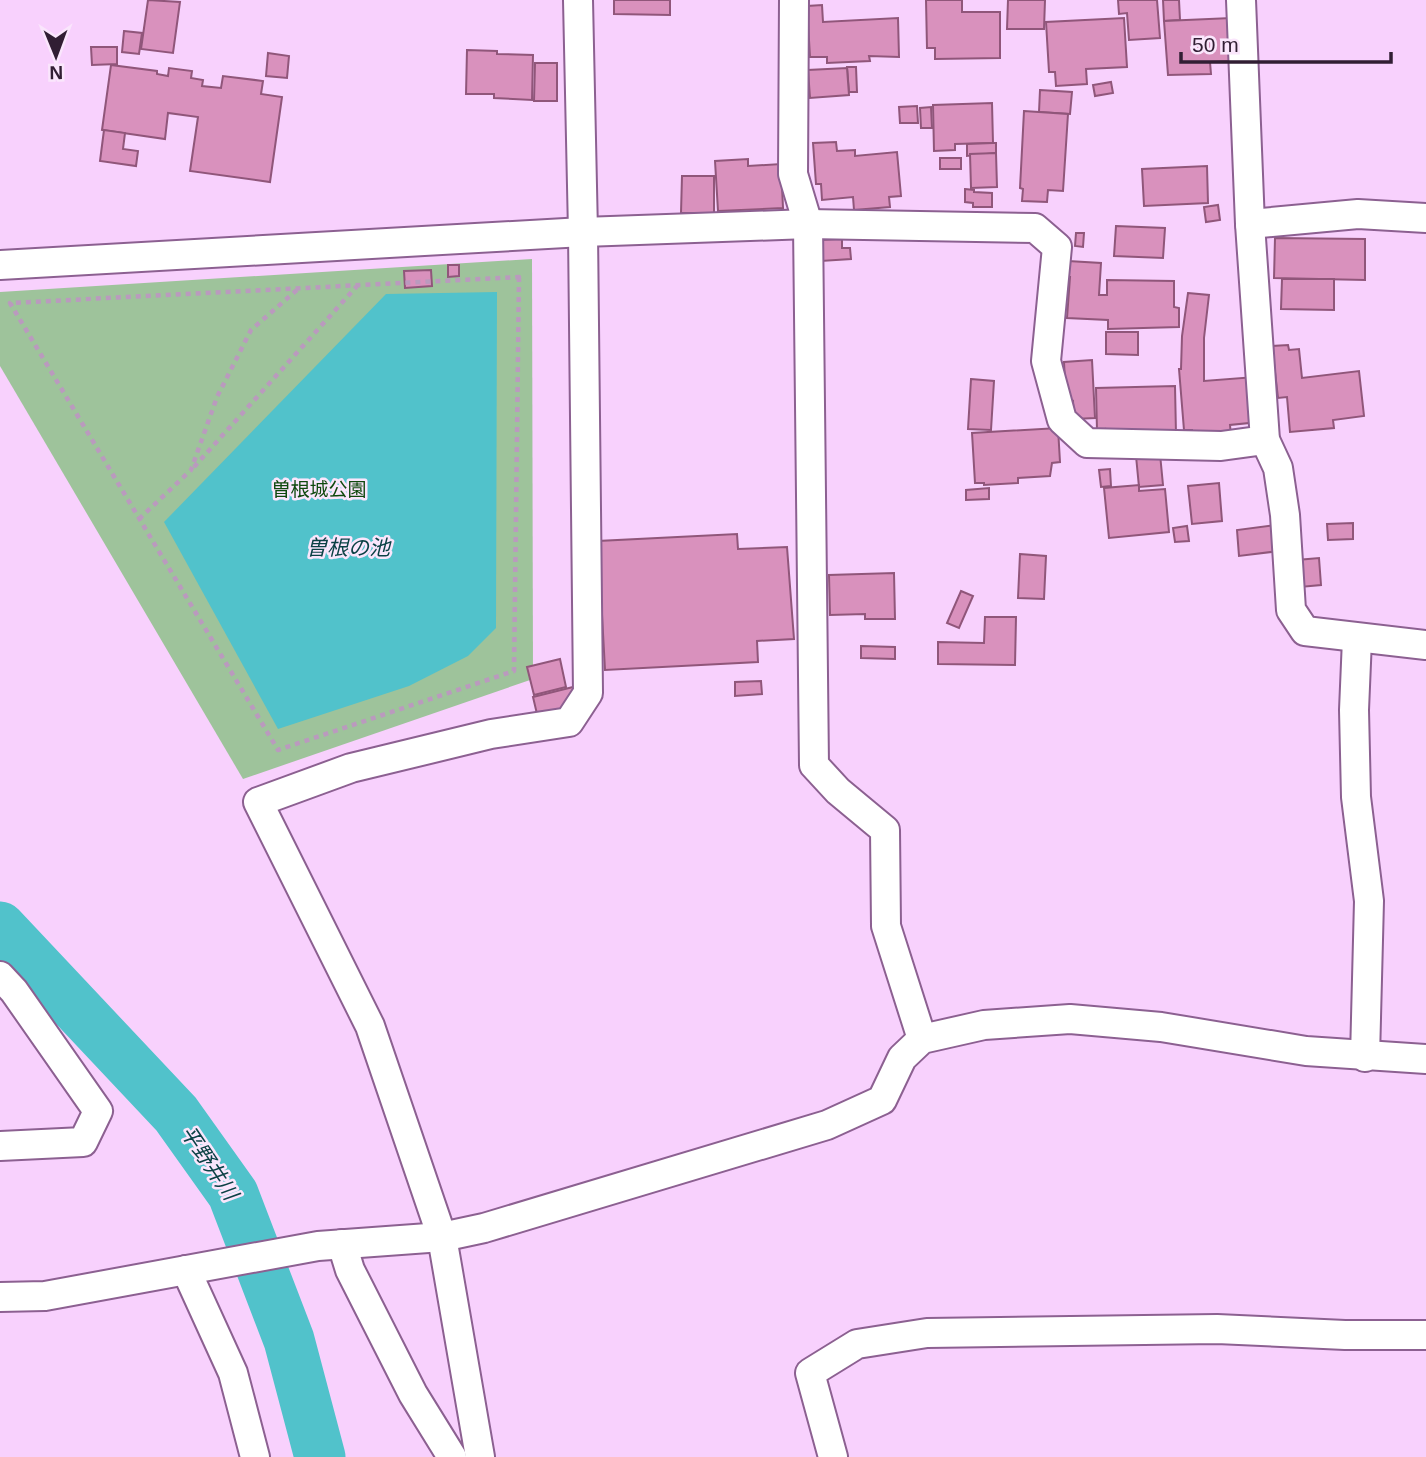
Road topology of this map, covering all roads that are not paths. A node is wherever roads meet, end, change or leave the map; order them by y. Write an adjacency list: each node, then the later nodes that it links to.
1 (578, 0): 7 (street)
2 (794, 0): 5 (street)
3 (1241, 0): 6 (street)
4 (1426, 218): 6 (street)
5 (808, 224): 7 (street); 9 (street); 13 (street)
6 (1250, 224): 9 (street)
7 (583, 232): 8 (street); 17 (street)
8 (0, 265)
9 (1265, 440): 10 (street)
10 (1357, 639): 11 (street); 14 (street)
11 (1426, 645)
12 (0, 976): 16 (street)
13 (922, 1039): 14 (street); 17 (street)
14 (1365, 1057): 15 (street)
15 (1426, 1059)
16 (0, 1146)
17 (442, 1237): 18 (street); 24 (street)
18 (330, 1245): 19 (street); 23 (street)
19 (196, 1268): 20 (street); 22 (street)
20 (0, 1297)
21 (1426, 1335): 25 (street)
22 (255, 1457)
23 (452, 1457)
24 (480, 1457)
25 (833, 1457)

